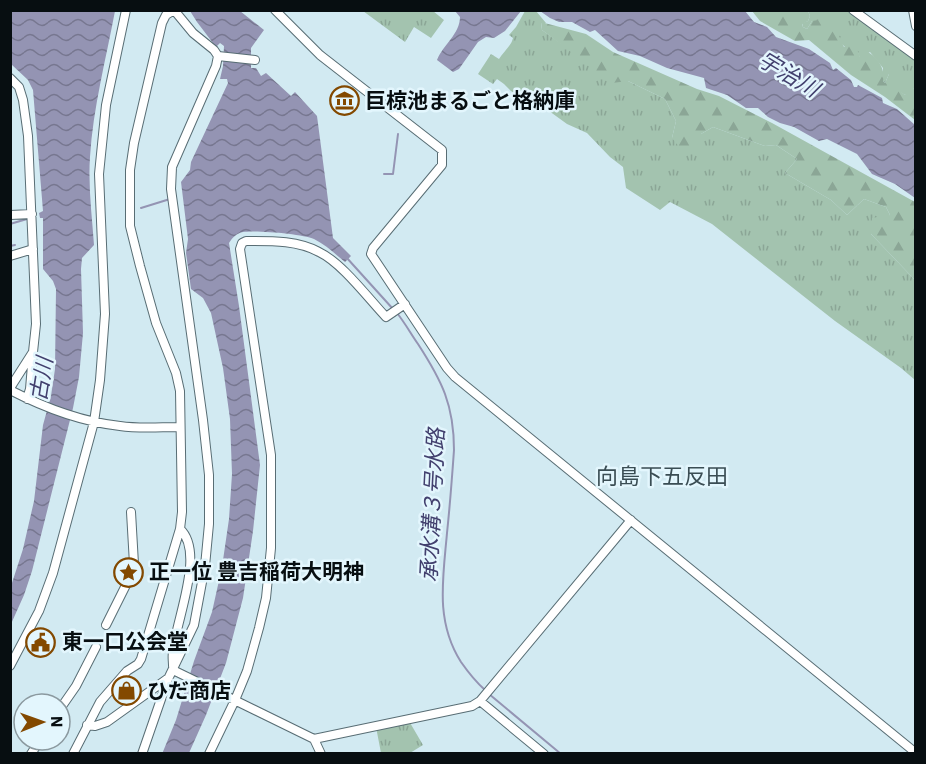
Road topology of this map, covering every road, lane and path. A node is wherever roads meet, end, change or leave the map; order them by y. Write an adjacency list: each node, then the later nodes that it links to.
1 (126, 10): 19 (street)
2 (174, 10): 7 (street); 20 (street)
3 (276, 10): 15 (street)
4 (853, 10): 8 (street)
5 (913, 10): 6 (street)
6 (915, 26)
7 (218, 56): 9 (street); 27 (street)
8 (915, 56)
9 (255, 60)
10 (10, 78): 11 (street)
11 (32, 214): 12 (street); 13 (street)
12 (10, 215)
13 (33, 249): 14 (street); 16 (street)
14 (10, 256)
15 (403, 306): 22 (street); 30 (street)
16 (33, 352): 17 (street); 18 (street)
17 (10, 389): 18 (street)
18 (30, 400): 19 (street)
19 (91, 421): 20 (street); 26 (street)
20 (180, 427): 23 (street)
21 (131, 512): 24 (street)
22 (631, 519): 31 (street); 39 (street)
23 (180, 529): 27 (street); 32 (street)
24 (106, 626)
25 (96, 647): 29 (street)
26 (10, 666)
27 (176, 672): 28 (street); 30 (street)
28 (168, 679): 32 (street); 35 (street)
29 (72, 692)
30 (232, 699): 33 (street); 36 (street)
31 (482, 699): 33 (street); 38 (street)
32 (87, 725): 34 (street)
33 (314, 739): 37 (street)
34 (73, 753)
35 (142, 753)
36 (209, 753)
37 (321, 753)
38 (544, 753)
39 (915, 753)

